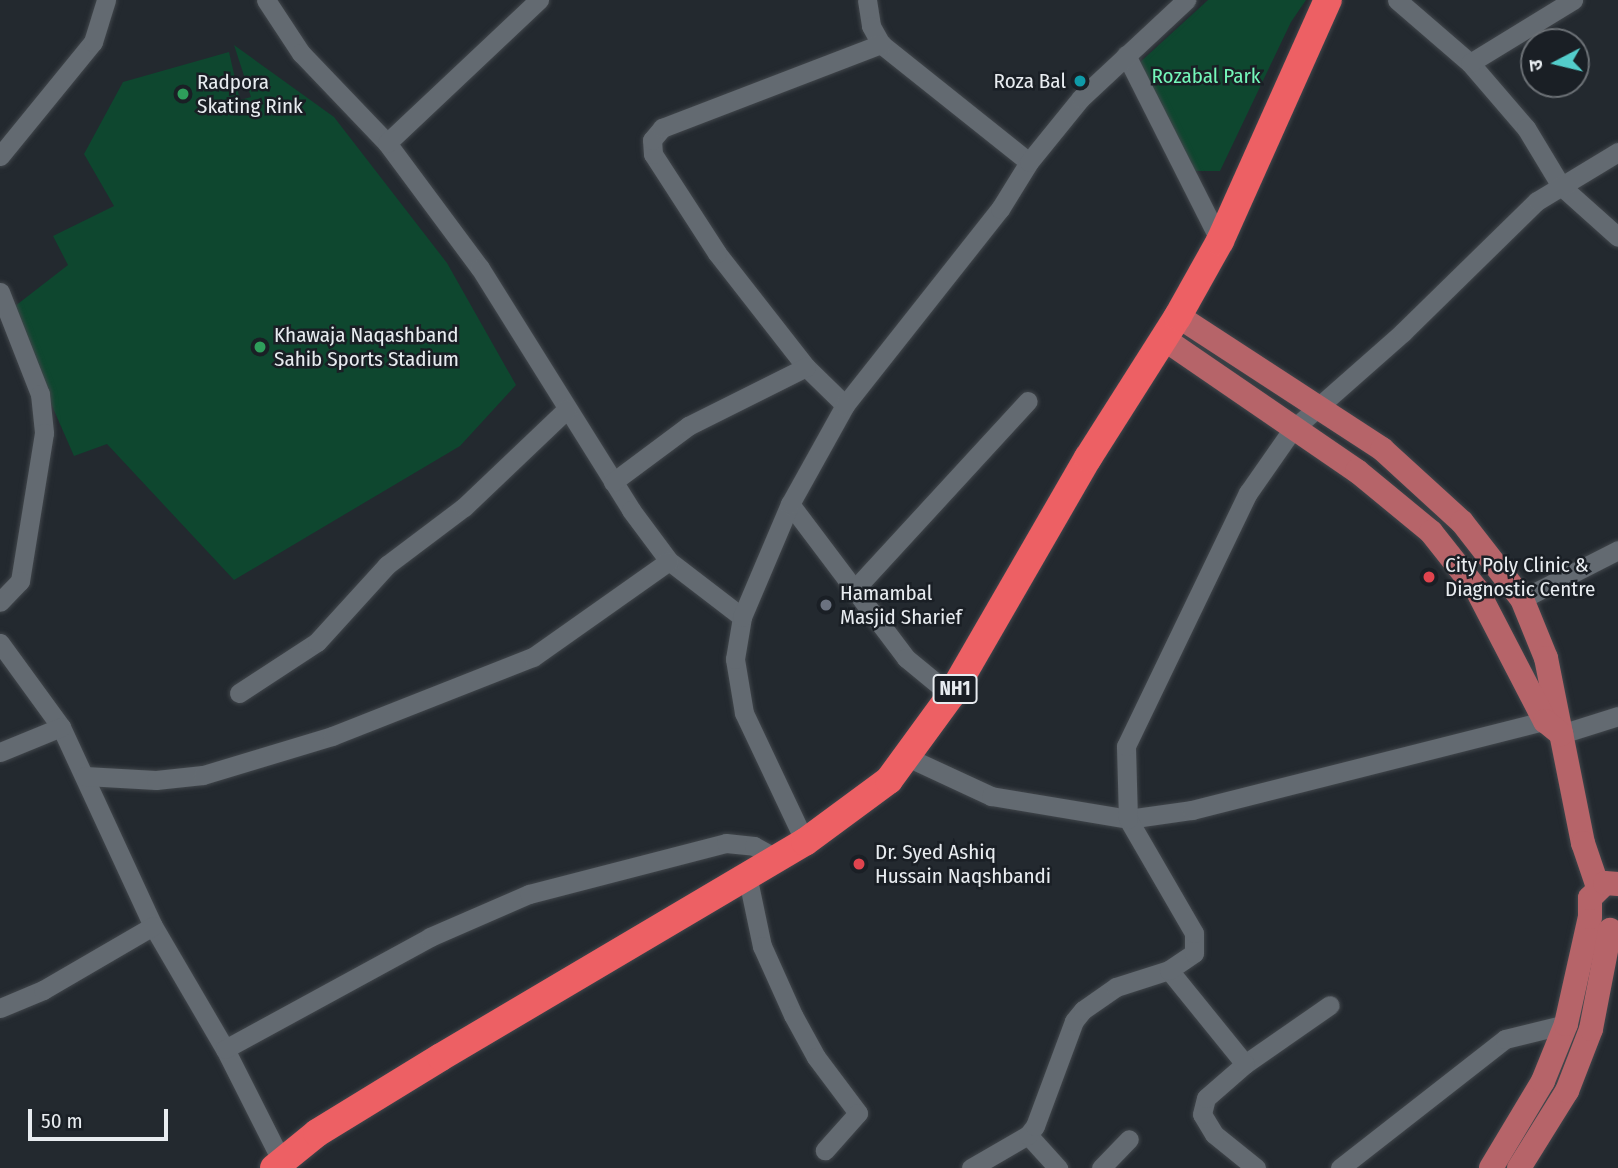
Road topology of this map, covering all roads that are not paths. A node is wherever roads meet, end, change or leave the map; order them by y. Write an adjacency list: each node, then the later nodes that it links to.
1 (106, 0): 14 (street)
2 (266, 0): 12 (street)
3 (539, 0): 12 (street)
4 (867, 0): 9 (street)
5 (1186, 0): 10 (street)
6 (1328, 0): 18 (highway, NH1)
7 (1397, 0): 11 (street)
8 (1573, 0): 11 (street)
9 (881, 44): 15 (street); 21 (street)
10 (1126, 55): 15 (street); 18 (street)
11 (1470, 63): 16 (street)
12 (387, 143): 25 (street)
13 (1618, 152): 16 (street)
14 (0, 156)
15 (1029, 162): 23 (street)
16 (1561, 186): 17 (street); 24 (street)
17 (1618, 237)
18 (1220, 241): 20 (highway, NH1)
19 (0, 292): 33 (street)
20 (1171, 327): 24 (main road); 26 (main road); 37 (highway, NH1)
21 (806, 367): 23 (street); 27 (street)
22 (1028, 401): 31 (street)
23 (845, 405): 28 (street)
24 (1317, 408): 26 (street); 32 (main road)
25 (567, 409): 27 (street); 36 (street)
26 (1292, 430): 40 (main road); 44 (street)
27 (613, 482): 30 (street)
28 (790, 504): 31 (street); 34 (street)
29 (1618, 550): 32 (street)
30 (669, 561): 34 (street); 43 (street)
31 (853, 591): 37 (street)
32 (1522, 599): 40 (main road)
33 (0, 602)
34 (742, 617): 45 (street)
35 (0, 643): 39 (street)
36 (239, 693)
37 (951, 695): 42 (highway, NH1)
38 (1618, 716): 40 (street)
39 (61, 727): 41 (street); 43 (street)
40 (1553, 727): 44 (street); 48 (main road)
41 (0, 752)
42 (907, 757): 44 (street); 45 (highway, NH1)
43 (85, 776): 49 (street)
44 (1128, 819): 51 (street)
45 (805, 842): 46 (highway, NH1)
46 (777, 859): 47 (highway, NH1); 55 (street)
47 (747, 875): 59 (street); 60 (highway, NH1)
48 (1612, 883): 50 (main road)
49 (153, 926): 53 (street); 55 (street)
50 (1606, 926): 54 (main road); 67 (main road)
51 (1169, 970): 56 (street); 57 (street)
52 (1330, 1005): 56 (street)
53 (0, 1008)
54 (1566, 1024): 65 (street); 66 (main road)
55 (225, 1049): 60 (street)
56 (1245, 1064): 64 (street)
57 (1028, 1135): 61 (street); 62 (street)
58 (1129, 1139): 63 (street)
59 (825, 1150)
60 (284, 1165)
61 (971, 1168)
62 (1058, 1168)
63 (1101, 1168)
64 (1256, 1168)
65 (1340, 1168)
66 (1492, 1168)
67 (1519, 1168)

